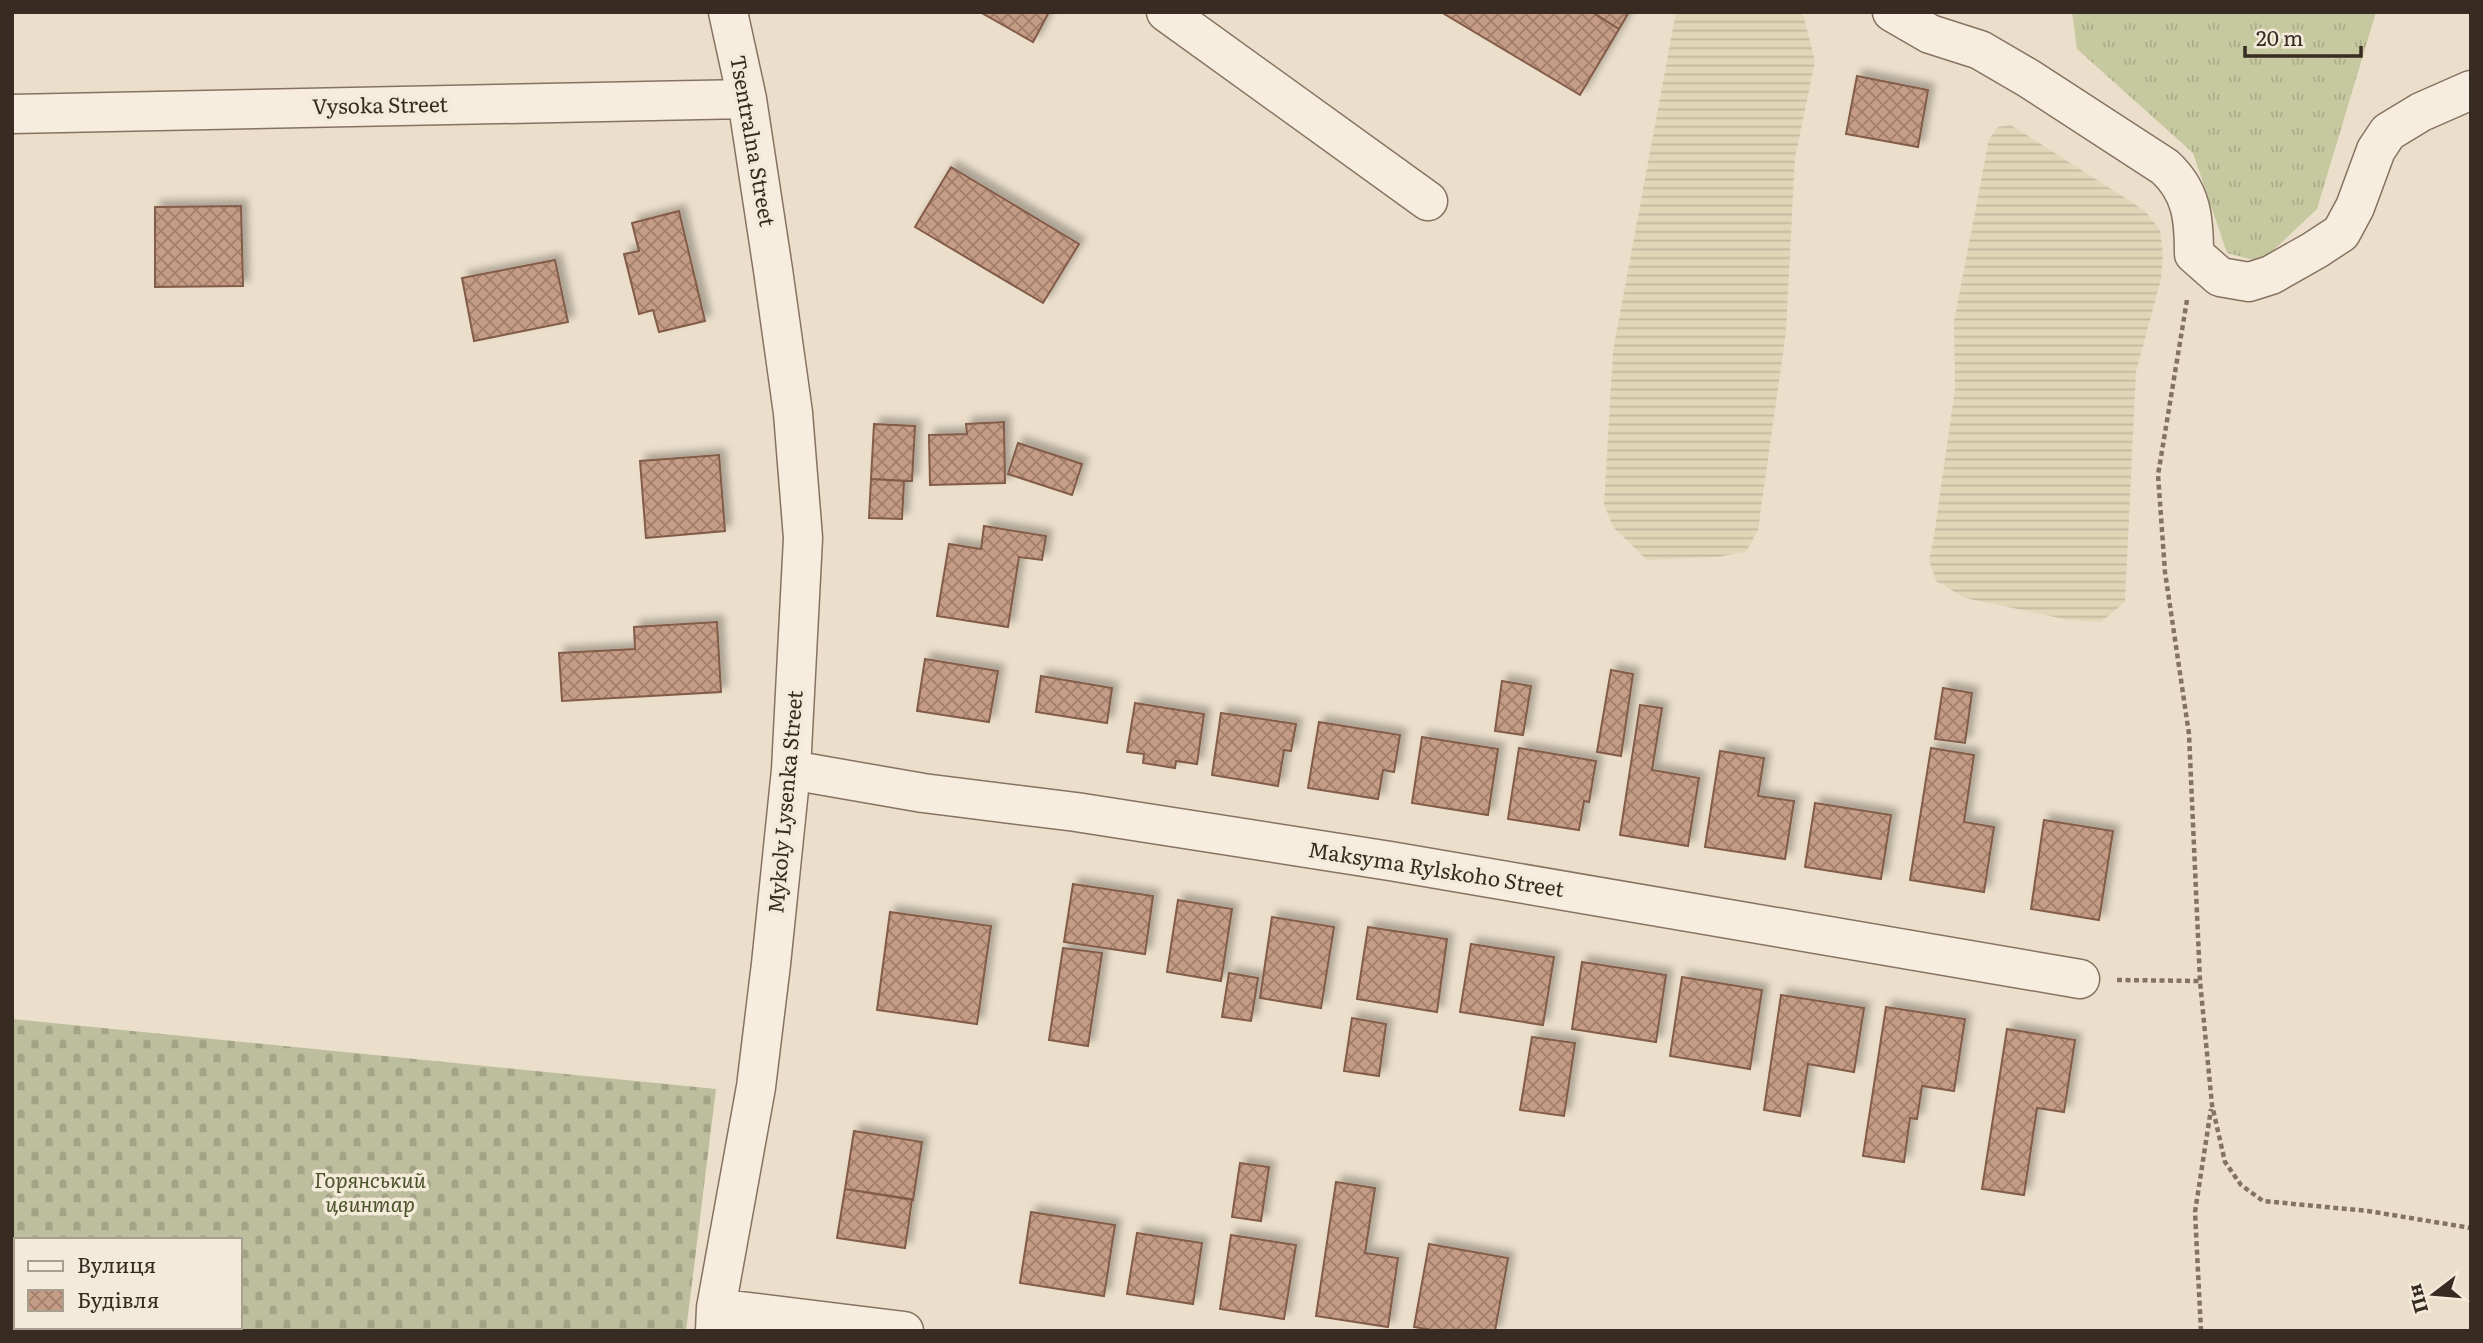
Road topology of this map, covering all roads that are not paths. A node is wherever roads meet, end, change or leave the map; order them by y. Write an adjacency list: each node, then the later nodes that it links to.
1 (728, 12): 5 (street, Tsentralna Street)
2 (1166, 12): 7 (street)
3 (1892, 12): 4 (street)
4 (2471, 90)
5 (747, 99): 6 (street, Vysoka Street); 8 (street, Tsentralna Street)
6 (12, 114)
7 (1428, 201)
8 (773, 270): 9 (street, Mykoly Lysenka Street)
9 (791, 770): 10 (street, Maksyma Rylskoho Street); 11 (street, Mykoly Lysenka Street)
10 (2080, 979)
11 (715, 1320): 12 (street)
12 (904, 1331)

